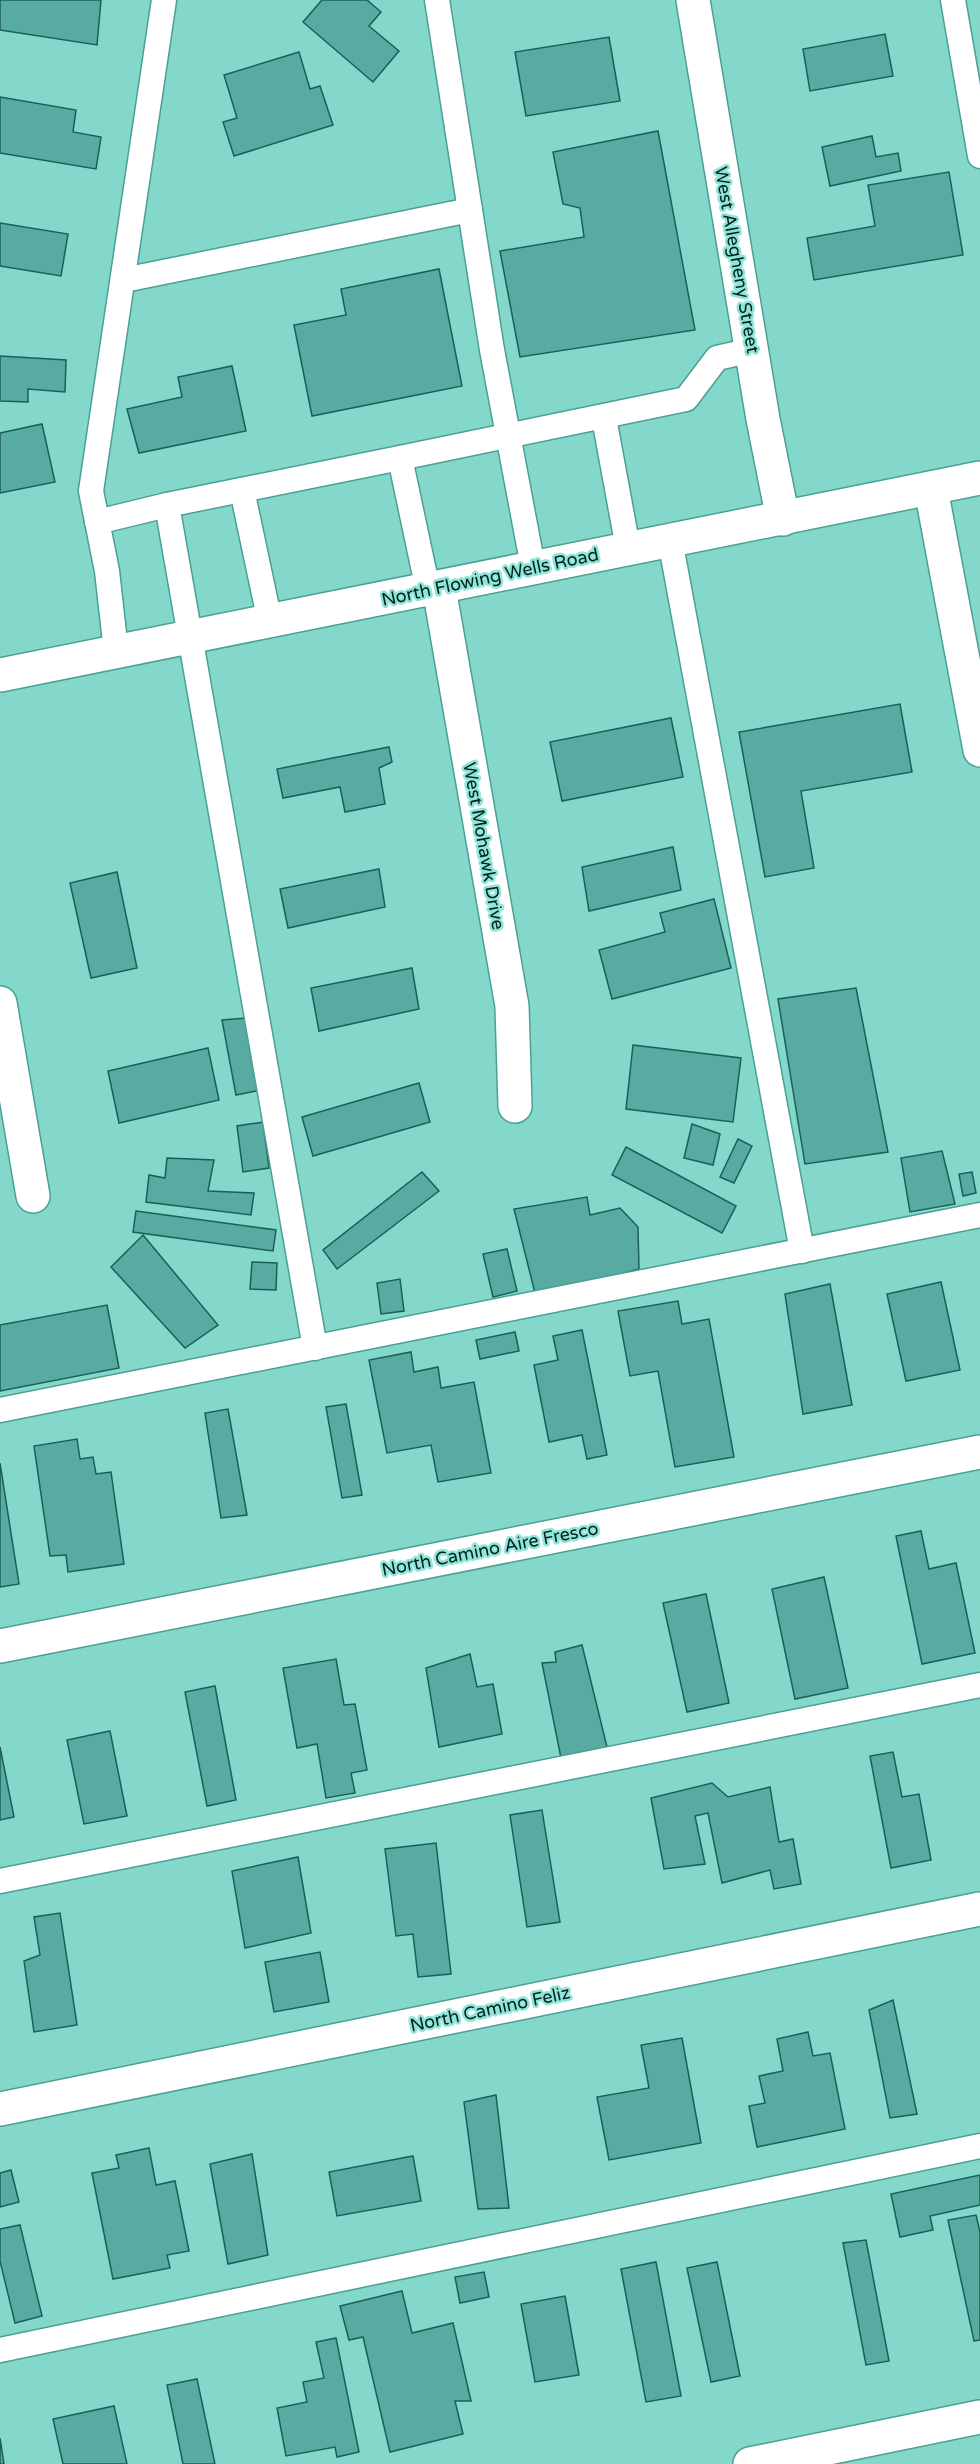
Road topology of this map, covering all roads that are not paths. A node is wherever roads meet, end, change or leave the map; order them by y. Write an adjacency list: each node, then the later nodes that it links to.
1 (164, 0): 7 (lane)
2 (437, 0): 6 (lane)
3 (693, 0): 8 (street, West Allegheny Street)
4 (953, 0): 5 (lane)
5 (980, 156)
6 (470, 210): 7 (lane); 10 (lane)
7 (124, 280): 17 (lane)
8 (752, 350): 9 (lane); 16 (street, West Allegheny Street)
9 (604, 418): 10 (lane); 19 (lane)
10 (507, 436): 11 (lane); 20 (lane)
11 (400, 458): 14 (lane); 21 (lane)
12 (980, 478): 13 (street, North Flowing Wells Road)
13 (931, 489): 16 (street, North Flowing Wells Road); 26 (street)
14 (242, 490): 15 (lane); 22 (lane)
15 (167, 506): 17 (lane); 23 (lane)
16 (783, 519): 18 (street, North Flowing Wells Road)
17 (97, 522): 24 (lane)
18 (670, 540): 19 (street, North Flowing Wells Road); 31 (lane)
19 (628, 548): 20 (street, North Flowing Wells Road)
20 (533, 567): 21 (street, North Flowing Wells Road)
21 (434, 589): 22 (street, North Flowing Wells Road); 28 (street, West Mohawk Drive)
22 (270, 622): 23 (street, North Flowing Wells Road)
23 (192, 637): 24 (street, North Flowing Wells Road); 32 (lane)
24 (116, 651): 25 (street, North Flowing Wells Road)
25 (0, 675)
26 (980, 750)
27 (0, 1003): 29 (street)
28 (515, 1106)
29 (33, 1196)
30 (980, 1215): 31 (lane)
31 (802, 1251): 32 (lane)
32 (315, 1348): 33 (lane)
33 (0, 1410)
34 (980, 1452): 35 (street, North Camino Aire Fresco)
35 (0, 1646)
36 (980, 1685): 37 (lane)
37 (0, 1881)
38 (980, 1909): 39 (street, North Camino Feliz)
39 (0, 2109)
40 (980, 2146): 41 (lane)
41 (0, 2350)
42 (980, 2417): 43 (street)
43 (750, 2464)

